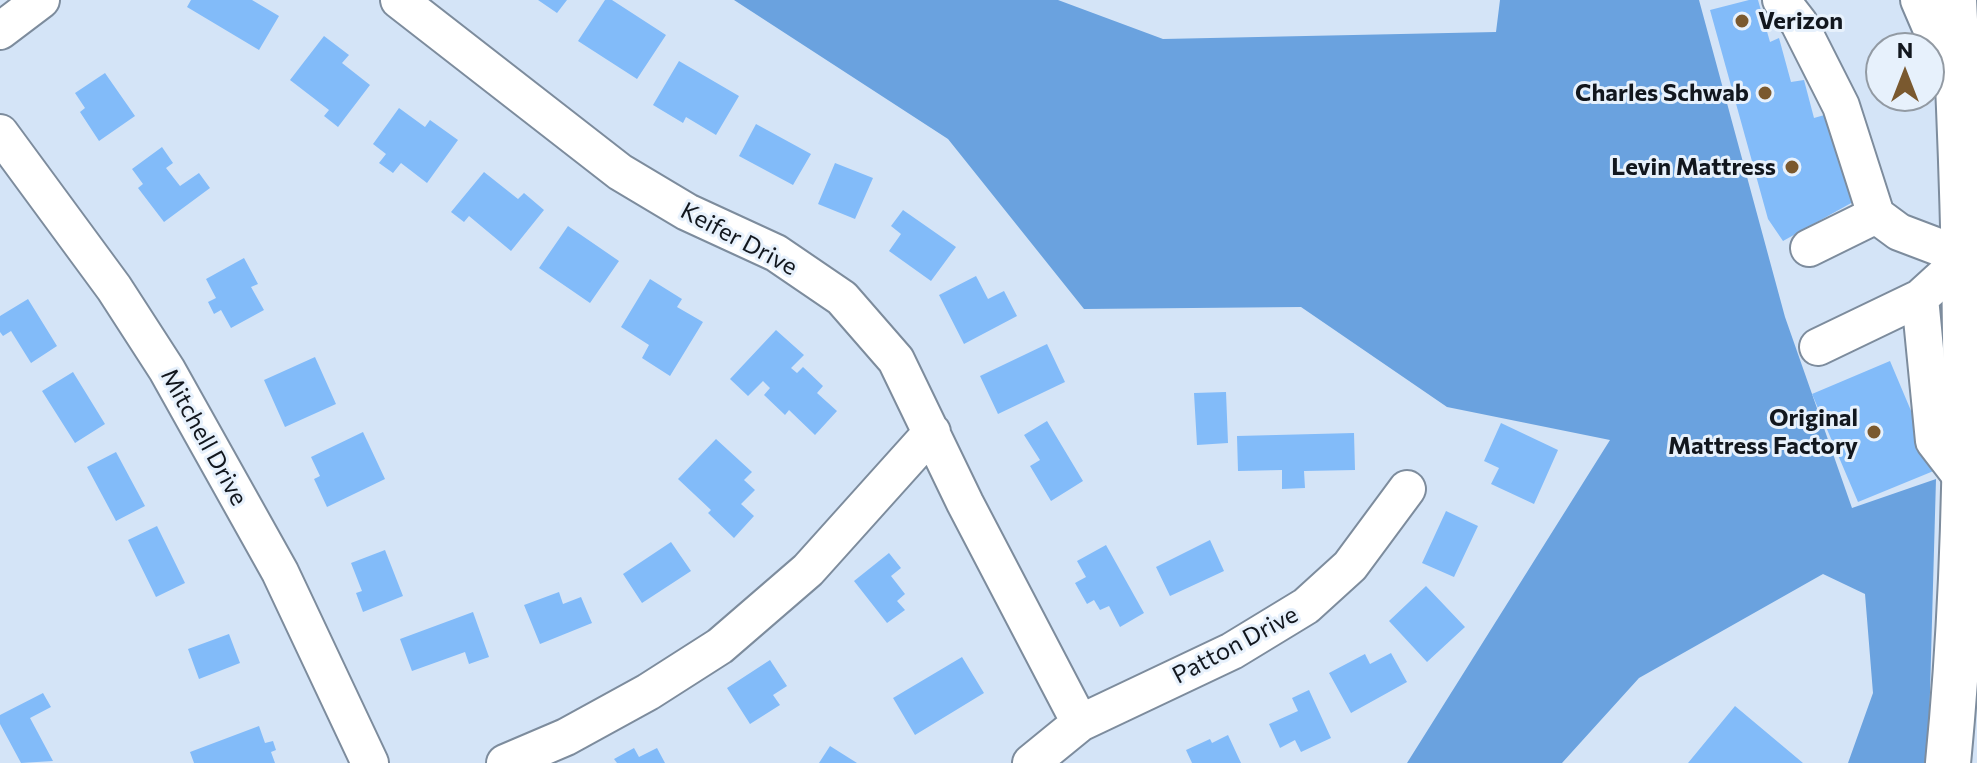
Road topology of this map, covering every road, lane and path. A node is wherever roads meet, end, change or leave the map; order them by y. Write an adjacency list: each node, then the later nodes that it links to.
1 (41, 0): 6 (street)
2 (399, 0): 14 (street, Keifer Drive)
3 (1781, 0): 9 (street)
4 (1919, 0): 7 (street)
5 (1954, 0): 7 (main road)
6 (0, 31)
7 (1959, 94): 11 (main road)
8 (0, 133): 18 (street, Mitchell Drive)
9 (1876, 215): 10 (street); 11 (street)
10 (1809, 248)
11 (1965, 257): 12 (street); 15 (main road)
12 (1920, 298): 13 (street); 15 (street)
13 (1818, 347)
14 (932, 432): 17 (street, Keifer Drive); 19 (street)
15 (1964, 480): 21 (main road)
16 (1407, 489): 17 (street, Patton Drive)
17 (1080, 723): 20 (street, Patton Drive)
18 (370, 763)
19 (505, 763)
20 (1031, 763)
21 (1948, 763)

